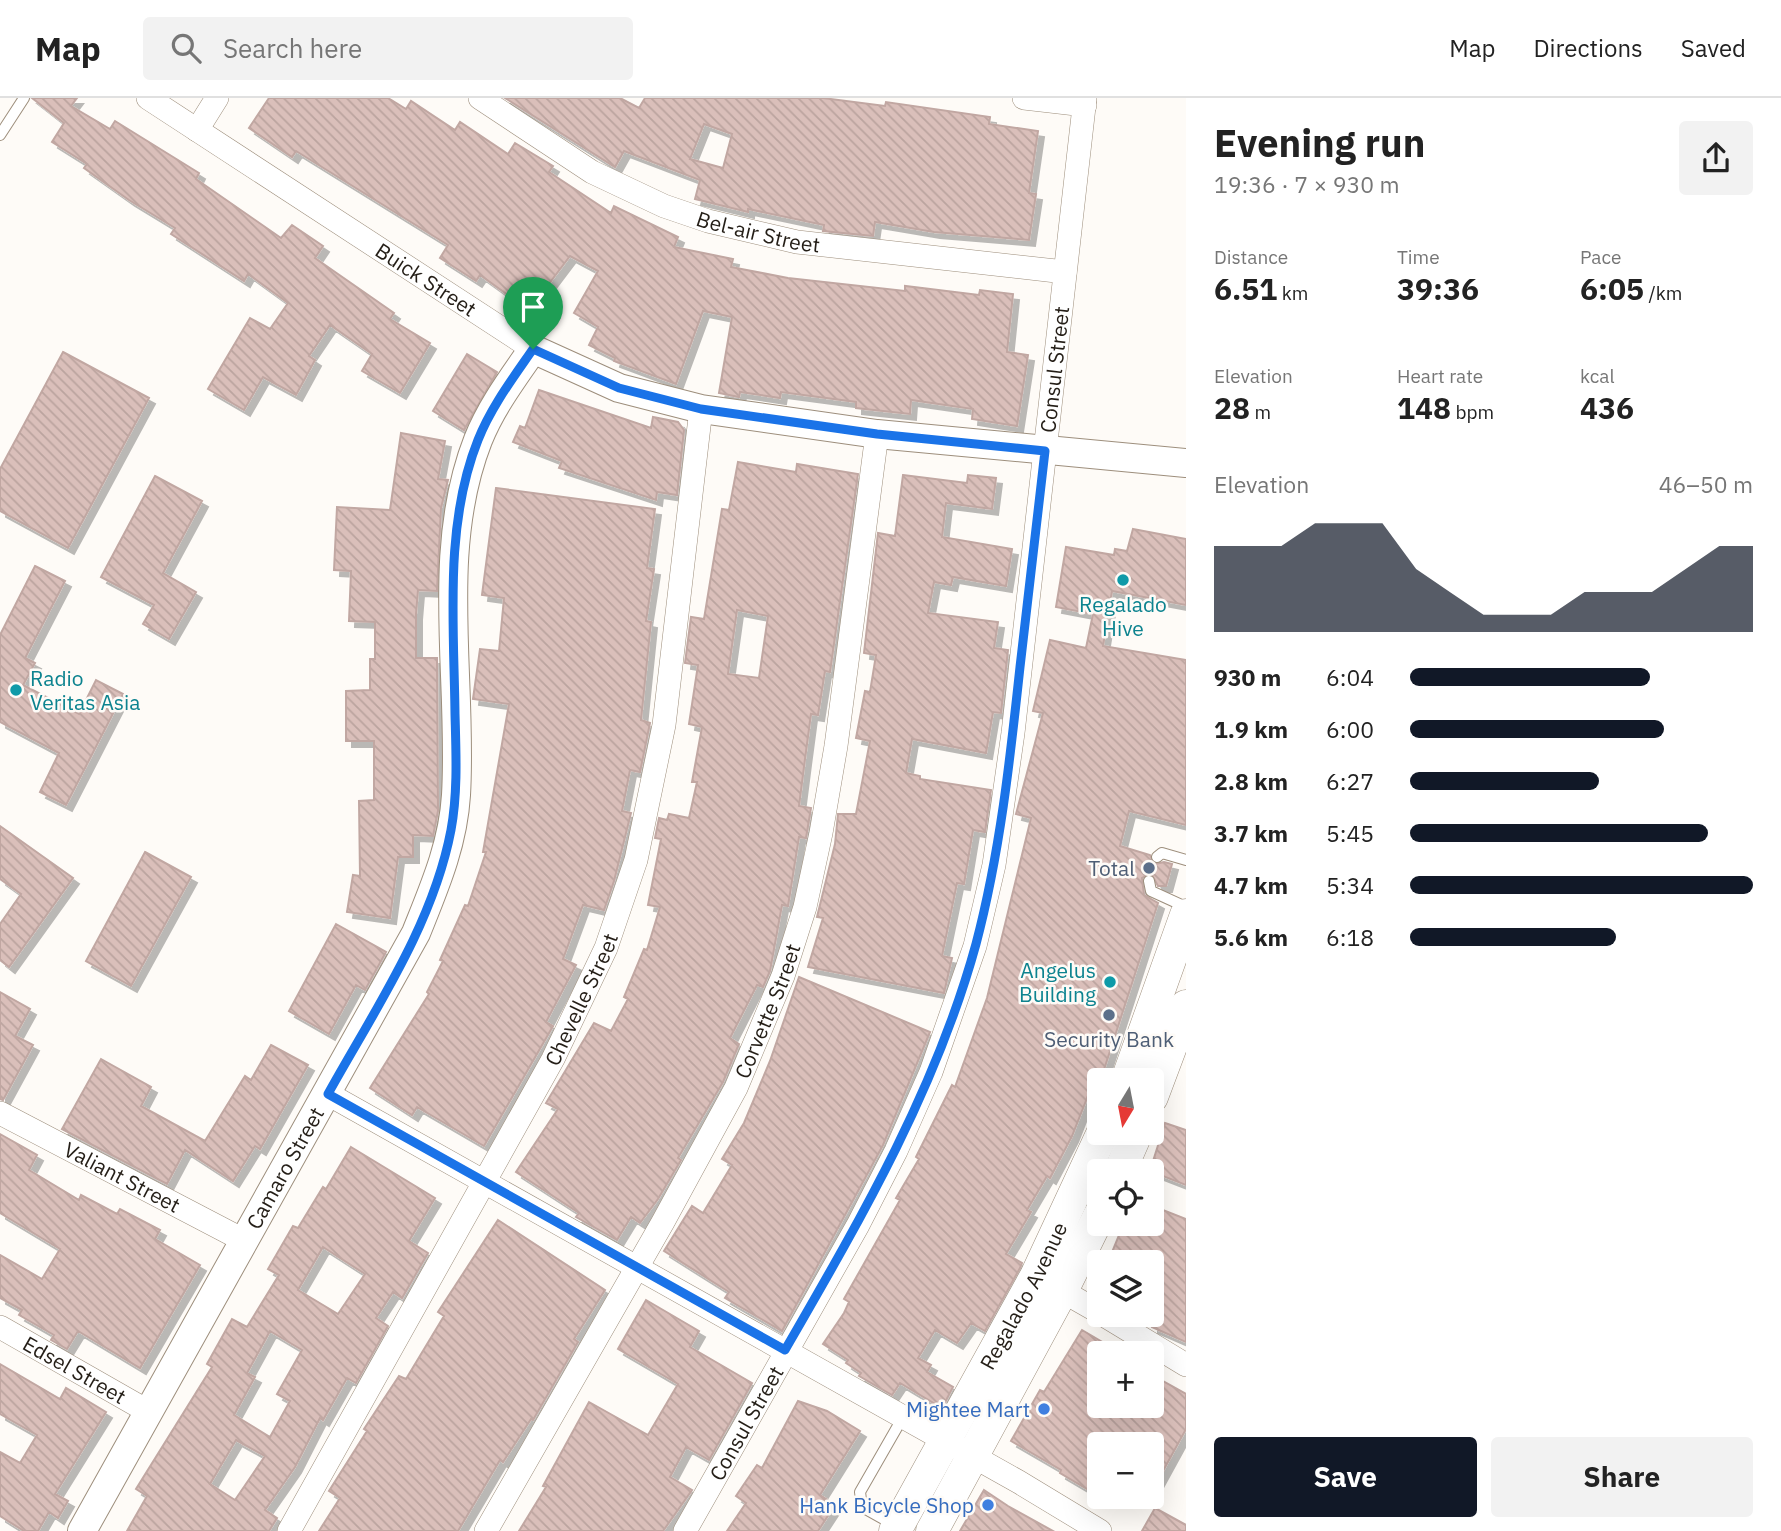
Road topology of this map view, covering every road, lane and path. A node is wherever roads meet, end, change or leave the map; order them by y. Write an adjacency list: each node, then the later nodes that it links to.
1 (24, 98): 8 (lane)
2 (148, 98): 7 (street, Buick Street)
3 (217, 98): 7 (street)
4 (480, 98): 9 (street, Bel-air Street)
5 (1024, 98): 6 (street)
6 (1085, 101): 9 (street, Consul Street)
7 (197, 130): 10 (street, Buick Street)
8 (0, 135)
9 (1065, 272): 13 (street, Consul Street)
10 (533, 349): 11 (street, Buick Street); 23 (street, Camaro Street)
11 (701, 409): 12 (street, Buick Street); 26 (street, Chevelle Street)
12 (877, 434): 13 (street, Buick Street); 29 (street, Corvette Street)
13 (1045, 451): 14 (street, Buick Street); 34 (street, Consul Street)
14 (1186, 463)
15 (1157, 857): 16 (lane)
16 (1186, 860)
17 (1149, 881): 18 (lane)
18 (1186, 907)
19 (1186, 915): 21 (main road)
20 (1186, 1006): 22 (main road)
21 (1131, 1068)
22 (1163, 1068)
23 (328, 1094): 26 (street); 28 (street, Camaro Street)
24 (0, 1113): 28 (street, Valiant Street)
25 (1098, 1145): 30 (main road, Regalado Avenue)
26 (483, 1181): 29 (street); 42 (street, Chevelle Street)
27 (1087, 1232): 30 (main road, Regalado Avenue)
28 (245, 1241): 36 (street, Camaro Street)
29 (637, 1267): 34 (street); 43 (street, Corvette Street)
30 (1049, 1284): 31 (street); 38 (main road, Regalado Avenue); 39 (main road, Regalado Avenue)
31 (1087, 1306)
32 (0, 1327): 36 (street, Edsel Street)
33 (1123, 1327): 35 (street)
34 (785, 1350): 37 (street); 44 (street, Consul Street)
35 (1186, 1365)
36 (149, 1412): 41 (street, Camaro Street)
37 (903, 1417): 38 (street); 40 (lane)
38 (946, 1441): 39 (street); 40 (main road, Regalado Avenue)
39 (975, 1457): 45 (main road, Regalado Avenue); 46 (street)
40 (896, 1529)
41 (82, 1531)
42 (289, 1531)
43 (486, 1531)
44 (685, 1531)
45 (932, 1531)
46 (1100, 1531)

